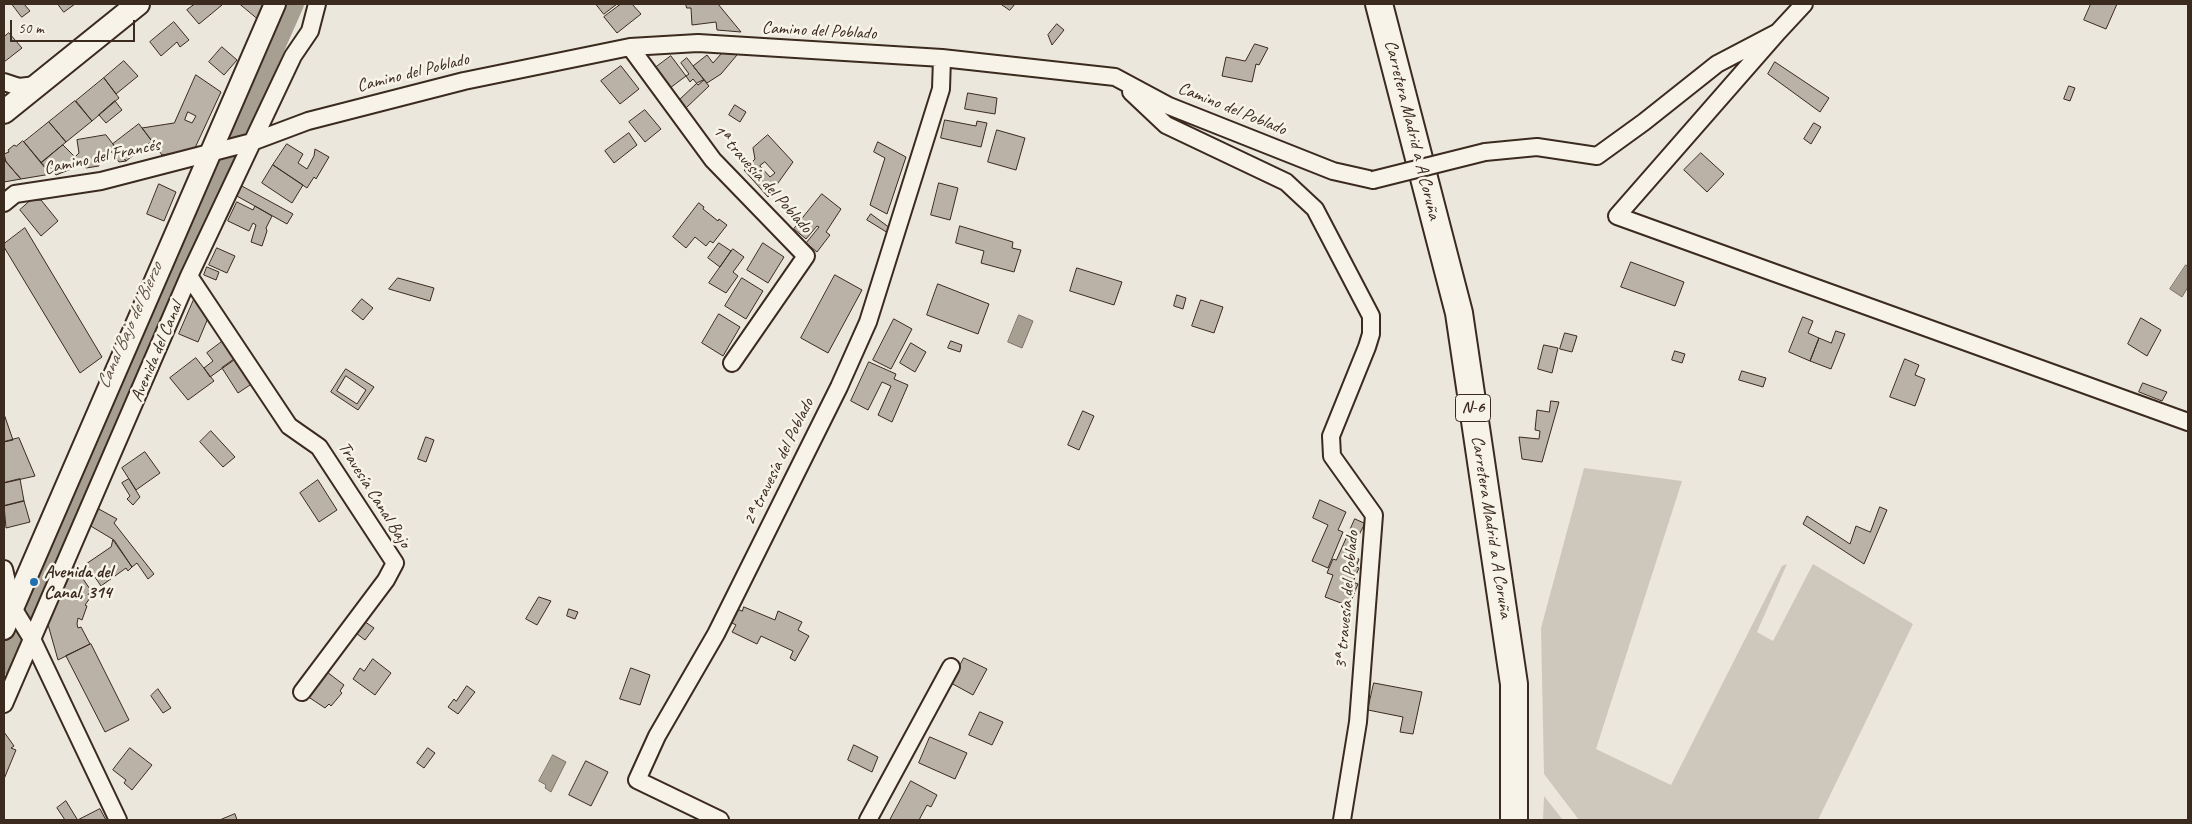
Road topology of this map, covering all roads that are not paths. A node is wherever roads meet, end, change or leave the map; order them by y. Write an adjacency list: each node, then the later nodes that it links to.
1 (138, 4): 11 (main road)
2 (275, 4): 14 (street, Avenida del Canal)
3 (318, 4): 13 (street, Avenida del Canal)
4 (1379, 4): 30 (highway, Carretera Madrid a A Coruña / N-6)
5 (1804, 4): 6 (street)
6 (1778, 32): 9 (street, Camino del Poblado, bridge); 18 (street)
7 (630, 47): 8 (street, Camino del Poblado); 13 (street, Camino del Poblado); 17 (street, 1ª travesía del Poblado)
8 (942, 58): 9 (street, Camino del Poblado); 27 (street, 2ª travesía del Poblado)
9 (1115, 77): 29 (street, 3ª travesía del Poblado)
10 (4, 82): 11 (street)
11 (36, 85): 12 (main road)
12 (4, 112)
13 (252, 142): 14 (street, Camino del Poblado); 16 (street, Avenida del Canal)
14 (210, 153): 15 (street, Camino del Francés); 20 (street, Avenida del Canal)
15 (4, 203)
16 (189, 276): 22 (street, Avenida del Canal); 24 (street, Travesía Canal Bajo)
17 (732, 363)
18 (2188, 422)
19 (4, 569): 20 (street)
20 (13, 608): 21 (street, Avenida del Canal); 22 (street)
21 (4, 630)
22 (32, 639): 25 (street, Avenida del Canal); 26 (street)
23 (951, 667): 28 (street)
24 (302, 692)
25 (4, 704)
26 (118, 820)
27 (720, 820)
28 (868, 820)
29 (1342, 820)
30 (1514, 820)

